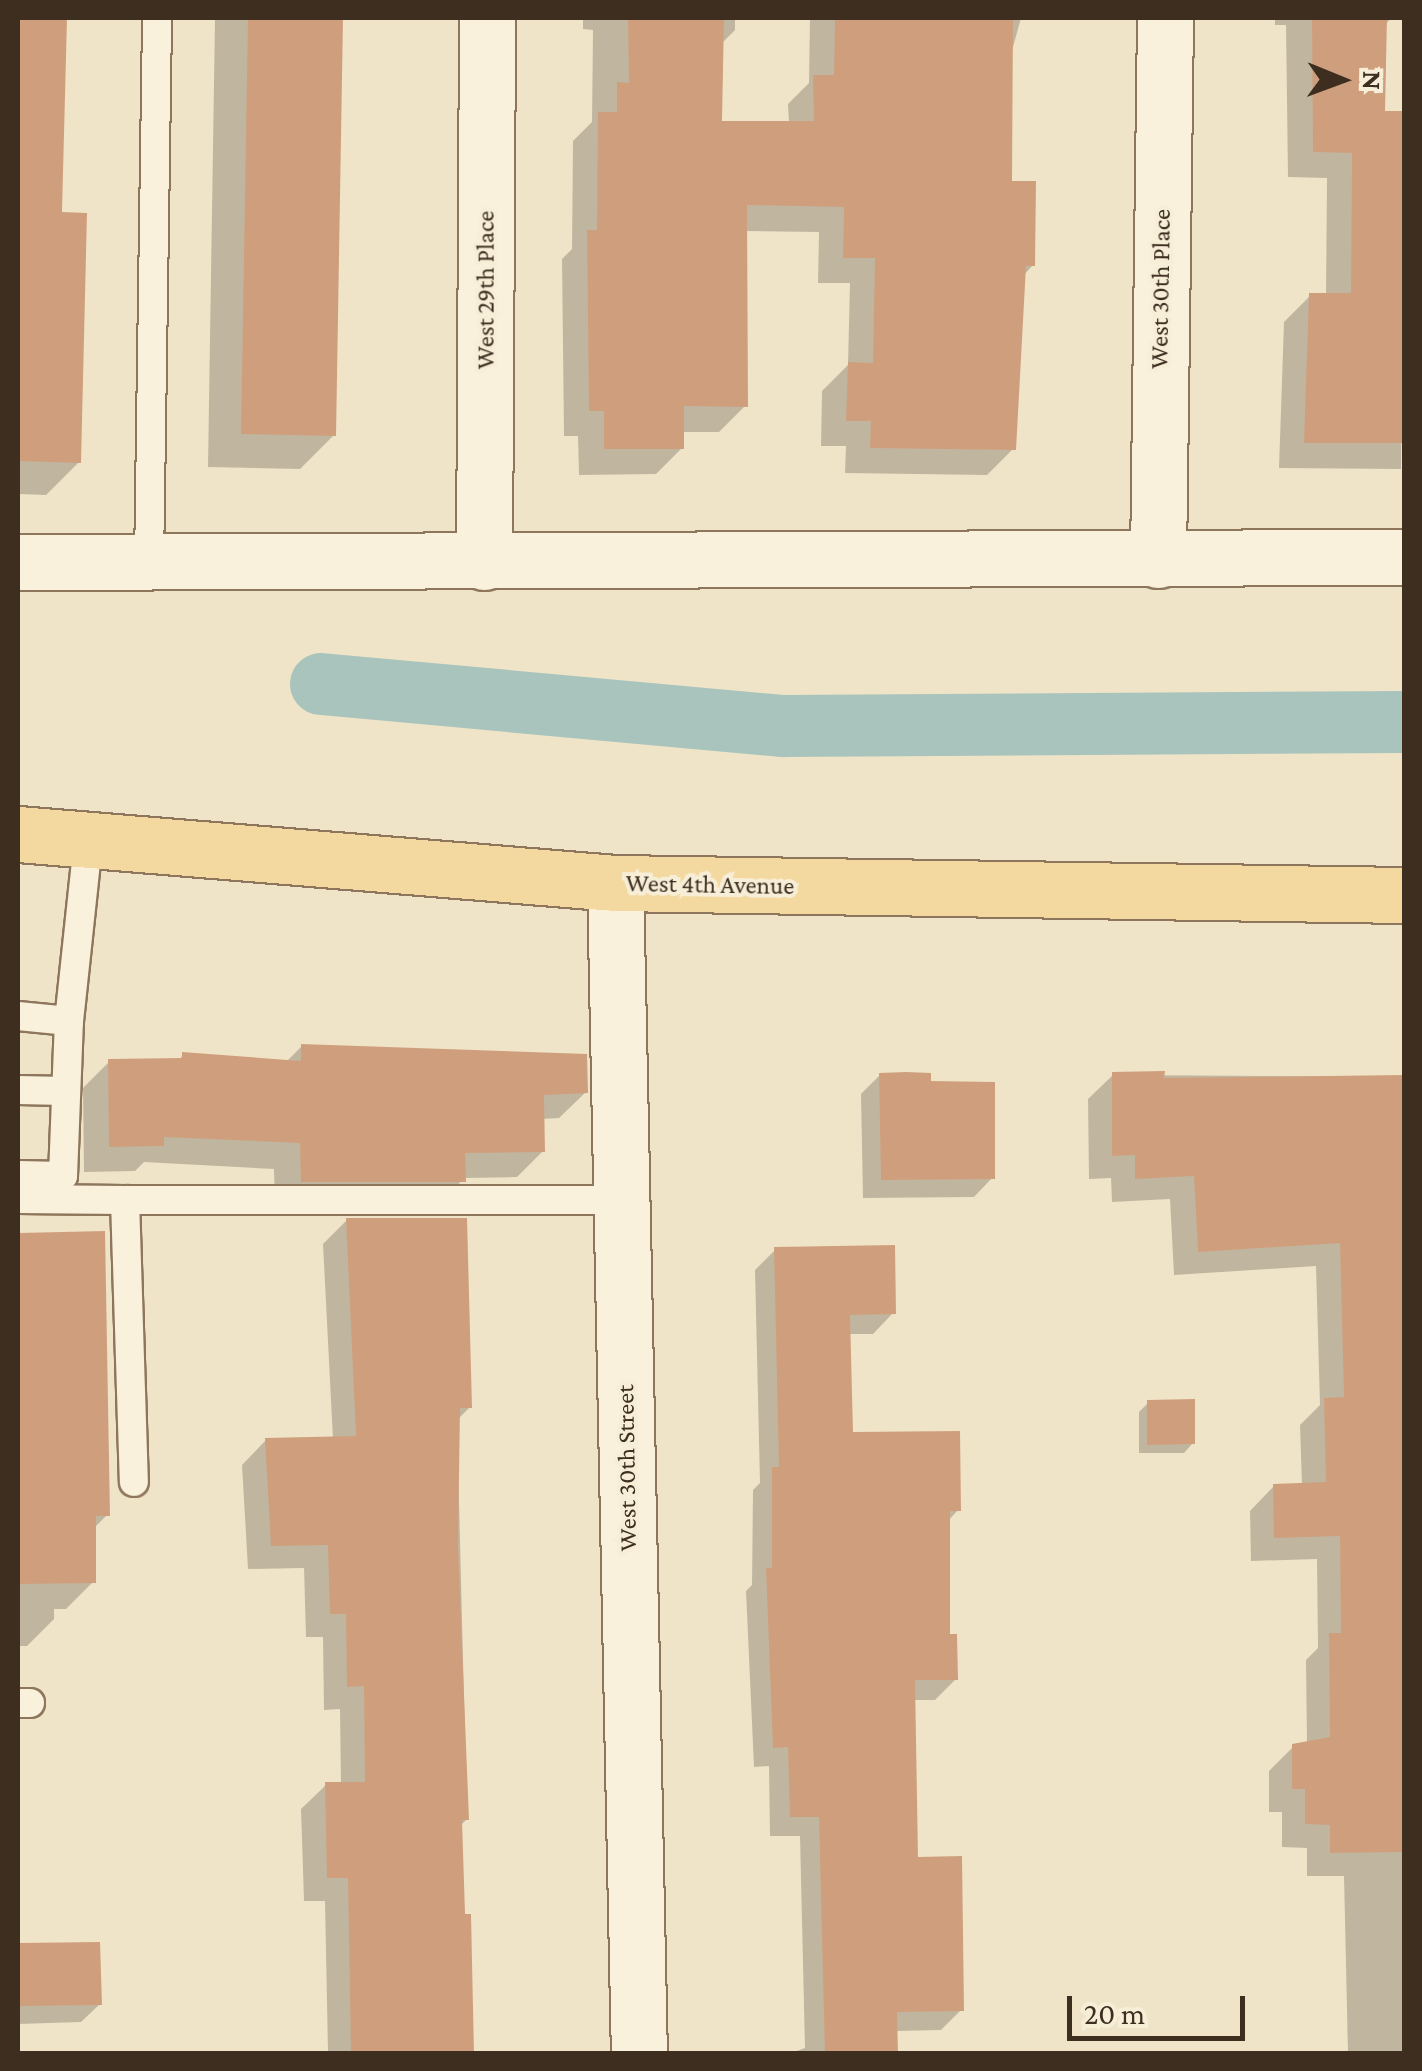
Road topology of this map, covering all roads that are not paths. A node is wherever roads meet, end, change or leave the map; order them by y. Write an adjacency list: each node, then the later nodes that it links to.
1 (158, 18): 8 (lane)
2 (487, 18): 7 (street, West 29th Place)
3 (1164, 18): 5 (street, West 30th Place)
4 (1404, 557): 5 (street)
5 (1158, 560): 7 (street)
6 (18, 562): 8 (street)
7 (484, 562): 8 (street)
8 (149, 565)
9 (18, 834): 10 (main road, West 4th Avenue)
10 (88, 843): 11 (main road, West 4th Avenue); 14 (lane)
11 (615, 882): 12 (main road, West 4th Avenue); 20 (street, West 30th Street)
12 (1404, 894)
13 (18, 1016): 14 (lane)
14 (69, 1021): 16 (lane)
15 (18, 1090): 16 (lane)
16 (65, 1091): 17 (lane)
17 (18, 1175)
18 (18, 1200): 19 (lane)
19 (125, 1200): 20 (lane); 21 (lane)
20 (621, 1200): 22 (street, West 30th Street)
21 (134, 1482)
22 (639, 2054)

